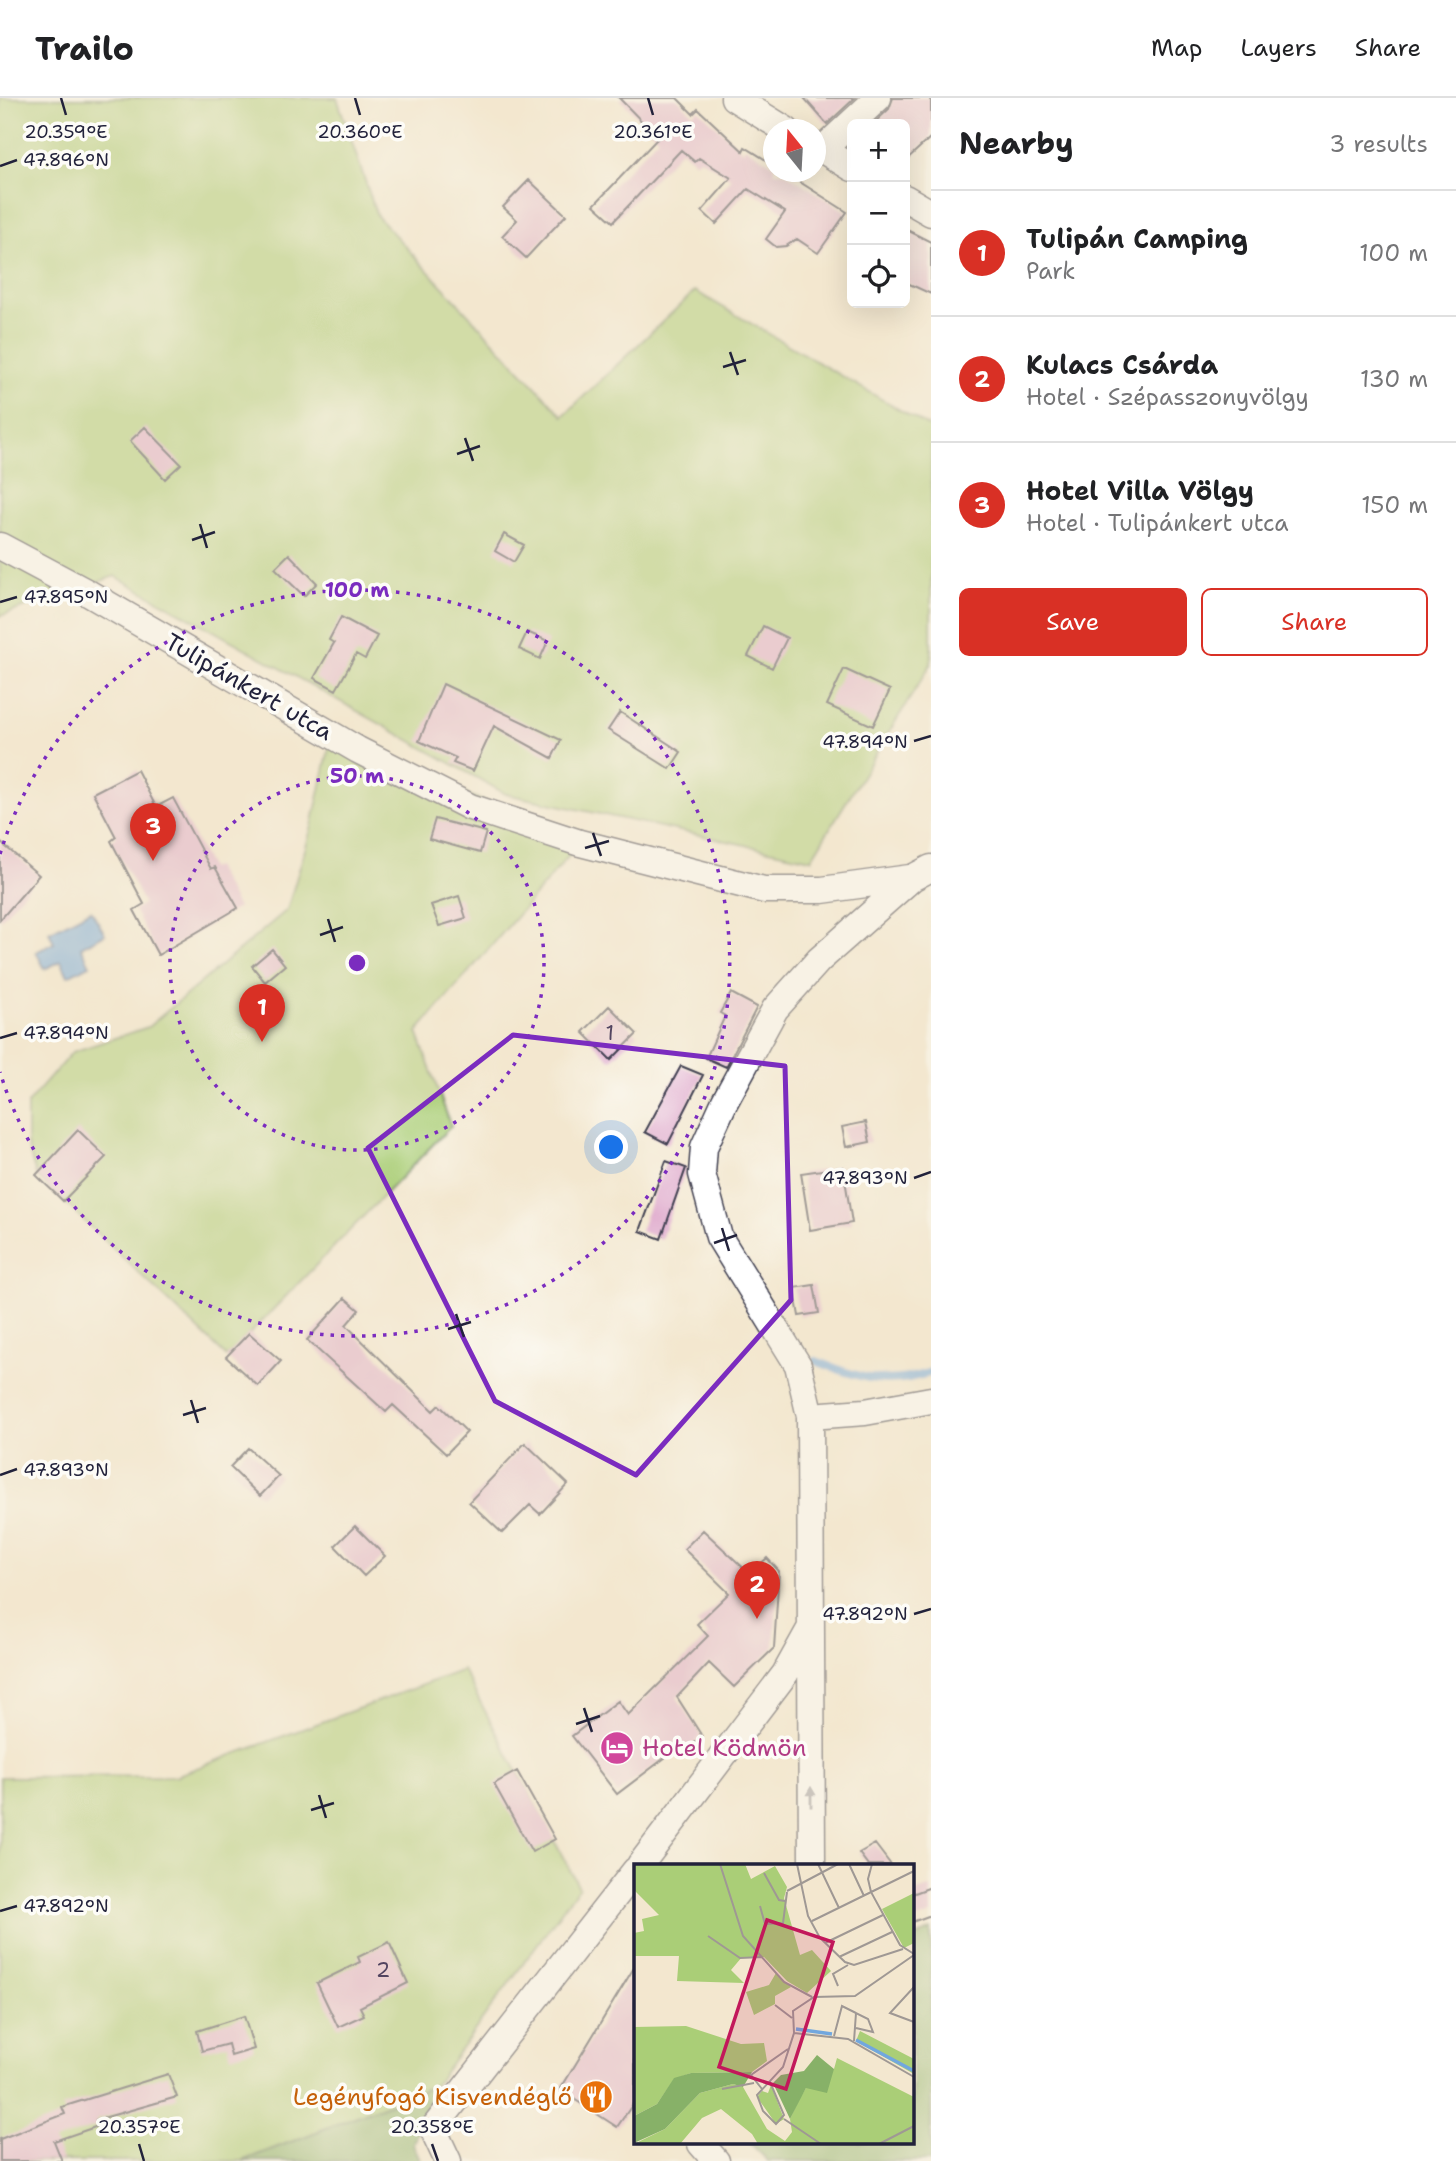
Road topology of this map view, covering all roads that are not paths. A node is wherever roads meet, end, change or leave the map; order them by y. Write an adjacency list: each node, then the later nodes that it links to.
1 (734, 98): 3 (street)
2 (878, 98): 4 (street)
3 (768, 119)
4 (826, 142)
5 (826, 152): 6 (street)
6 (847, 165)
7 (910, 201): 8 (street)
8 (931, 213)
9 (0, 546): 10 (street, Tulipánkert utca)
10 (921, 873): 12 (street)
11 (931, 1400): 12 (street)
12 (810, 1416): 13 (street)
13 (810, 1628): 14 (street); 15 (street, one-way to 13)
14 (641, 1864)
15 (812, 1864)
16 (634, 1872): 17 (street)
17 (448, 2161)

